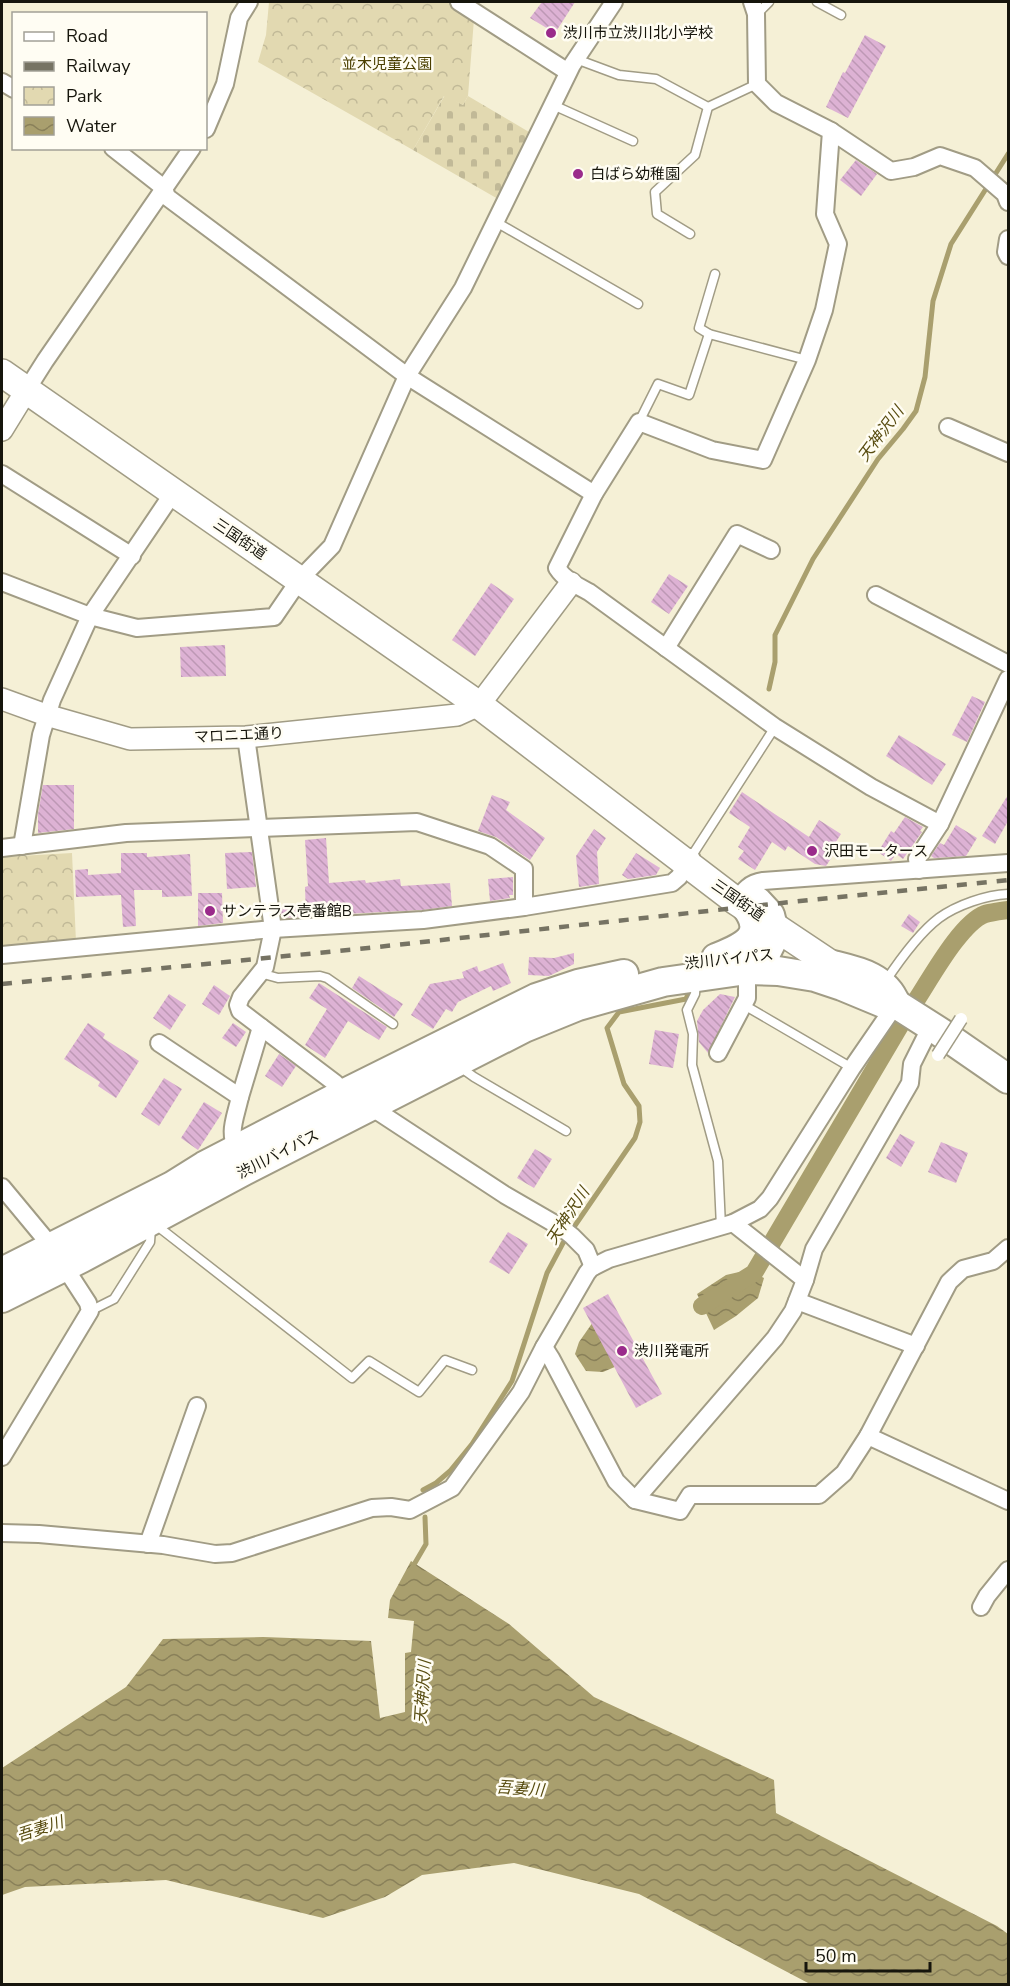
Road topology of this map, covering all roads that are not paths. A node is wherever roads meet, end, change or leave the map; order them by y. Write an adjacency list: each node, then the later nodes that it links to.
1 (249, 2): 12 (street)
2 (459, 2): 8 (street)
3 (614, 2): 8 (street)
4 (769, 2): 6 (lane)
5 (817, 2): 7 (lane)
6 (754, 8): 9 (street)
7 (841, 15)
8 (572, 65): 10 (street); 11 (lane)
9 (757, 84): 11 (lane); 13 (street)
10 (553, 105): 14 (lane); 19 (street)
11 (708, 107): 20 (lane)
12 (207, 127)
13 (831, 131): 18 (street); 26 (street)
14 (633, 141)
15 (116, 150): 17 (street)
16 (191, 150): 17 (street)
17 (164, 188): 28 (street); 29 (street)
18 (1004, 196)
19 (496, 222): 24 (lane); 28 (street)
20 (690, 234)
21 (1008, 239): 22 (street)
22 (1008, 256)
23 (715, 274): 25 (lane)
24 (639, 304)
25 (709, 334): 26 (lane); 30 (lane)
26 (807, 360): 30 (street)
27 (2, 373): 29 (main road, 三国街道)
28 (407, 376): 36 (street); 39 (street)
29 (26, 390): 32 (street); 35 (main road, 三国街道)
30 (639, 422): 36 (street)
31 (948, 427): 33 (street)
32 (2, 430)
33 (1008, 453)
34 (2, 474): 38 (street)
35 (173, 493): 38 (street); 39 (main road, 三国街道)
36 (594, 494): 41 (street)
37 (771, 550): 44 (street)
38 (132, 556): 43 (street)
39 (300, 579): 43 (street); 48 (main road, 三国街道)
40 (2, 582): 43 (street)
41 (571, 583): 44 (street); 48 (street)
42 (876, 595): 45 (street)
43 (90, 616): 49 (street)
44 (666, 648): 50 (street)
45 (1008, 664)
46 (1008, 680): 52 (street)
47 (2, 699): 49 (street, マロニエ通り)
48 (479, 705): 51 (street, マロニエ通り); 56 (main road, 三国街道)
49 (46, 716): 51 (street, マロニエ通り); 54 (street)
50 (775, 727): 52 (street); 56 (lane)
51 (246, 737): 53 (street)
52 (940, 824): 58 (street)
53 (259, 828): 54 (street); 61 (street); 63 (street)
54 (22, 846): 55 (street)
55 (2, 848)
56 (690, 859): 60 (main road, 三国街道); 61 (street)
57 (1008, 863): 58 (street)
58 (919, 870): 60 (street)
59 (1008, 894): 69 (lane)
60 (746, 900): 62 (highway); 67 (highway); 69 (main road, 三国街道)
61 (524, 907): 63 (street)
62 (773, 926): 65 (highway); 66 (main road, 三国街道)
63 (273, 929): 64 (street); 68 (street)
64 (2, 955)
65 (757, 961): 66 (highway, 渋川バイパス); 67 (highway, 渋川バイパス); 69 (highway, 渋川バイパス); 70 (street)
66 (831, 965): 69 (highway, 渋川バイパス); 69 (main road, 三国街道)
67 (705, 967): 78 (highway, 渋川バイパス); 81 (highway, 渋川バイパス); 88 (lane)
68 (260, 973): 72 (lane); 74 (street)
69 (881, 987): 73 (highway, 三国街道); 79 (street)
70 (744, 1005): 76 (street); 79 (lane)
71 (961, 1019): 77 (street, bridge)
72 (393, 1024)
73 (931, 1026): 80 (highway, 三国街道); 93 (street)
74 (261, 1027): 81 (street); 82 (street)
75 (159, 1043): 82 (street)
76 (718, 1053)
77 (938, 1055)
78 (460, 1061): 83 (highway, 渋川バイパス); 84 (lane)
79 (852, 1068): 88 (street)
80 (1008, 1079)
81 (345, 1093): 83 (street); 85 (highway, 渋川バイパス)
82 (240, 1097): 85 (street)
83 (371, 1107): 85 (highway, 渋川バイパス); 91 (street)
84 (566, 1131)
85 (239, 1161): 87 (highway, 渋川バイパス); 90 (highway, 渋川バイパス)
86 (2, 1187): 90 (street)
87 (152, 1222): 90 (highway, 渋川バイパス); 96 (lane); 99 (lane)
88 (727, 1225): 91 (street); 93 (street)
89 (1008, 1248): 97 (street)
90 (57, 1256): 92 (highway, 渋川バイパス); 94 (highway, 渋川バイパス); 96 (street)
91 (593, 1267): 98 (street)
92 (2, 1272)
93 (805, 1280): 95 (street)
94 (2, 1298)
95 (797, 1301): 97 (street); 103 (street)
96 (90, 1311): 102 (street)
97 (916, 1346): 101 (street)
98 (544, 1347): 103 (street); 106 (street)
99 (472, 1370)
100 (197, 1406): 106 (street)
101 (868, 1436): 103 (street); 104 (street)
102 (2, 1456)
103 (635, 1500)
104 (1008, 1501)
105 (2, 1533): 106 (street)
106 (148, 1544)
107 (1008, 1570): 108 (street)
108 (981, 1607)

